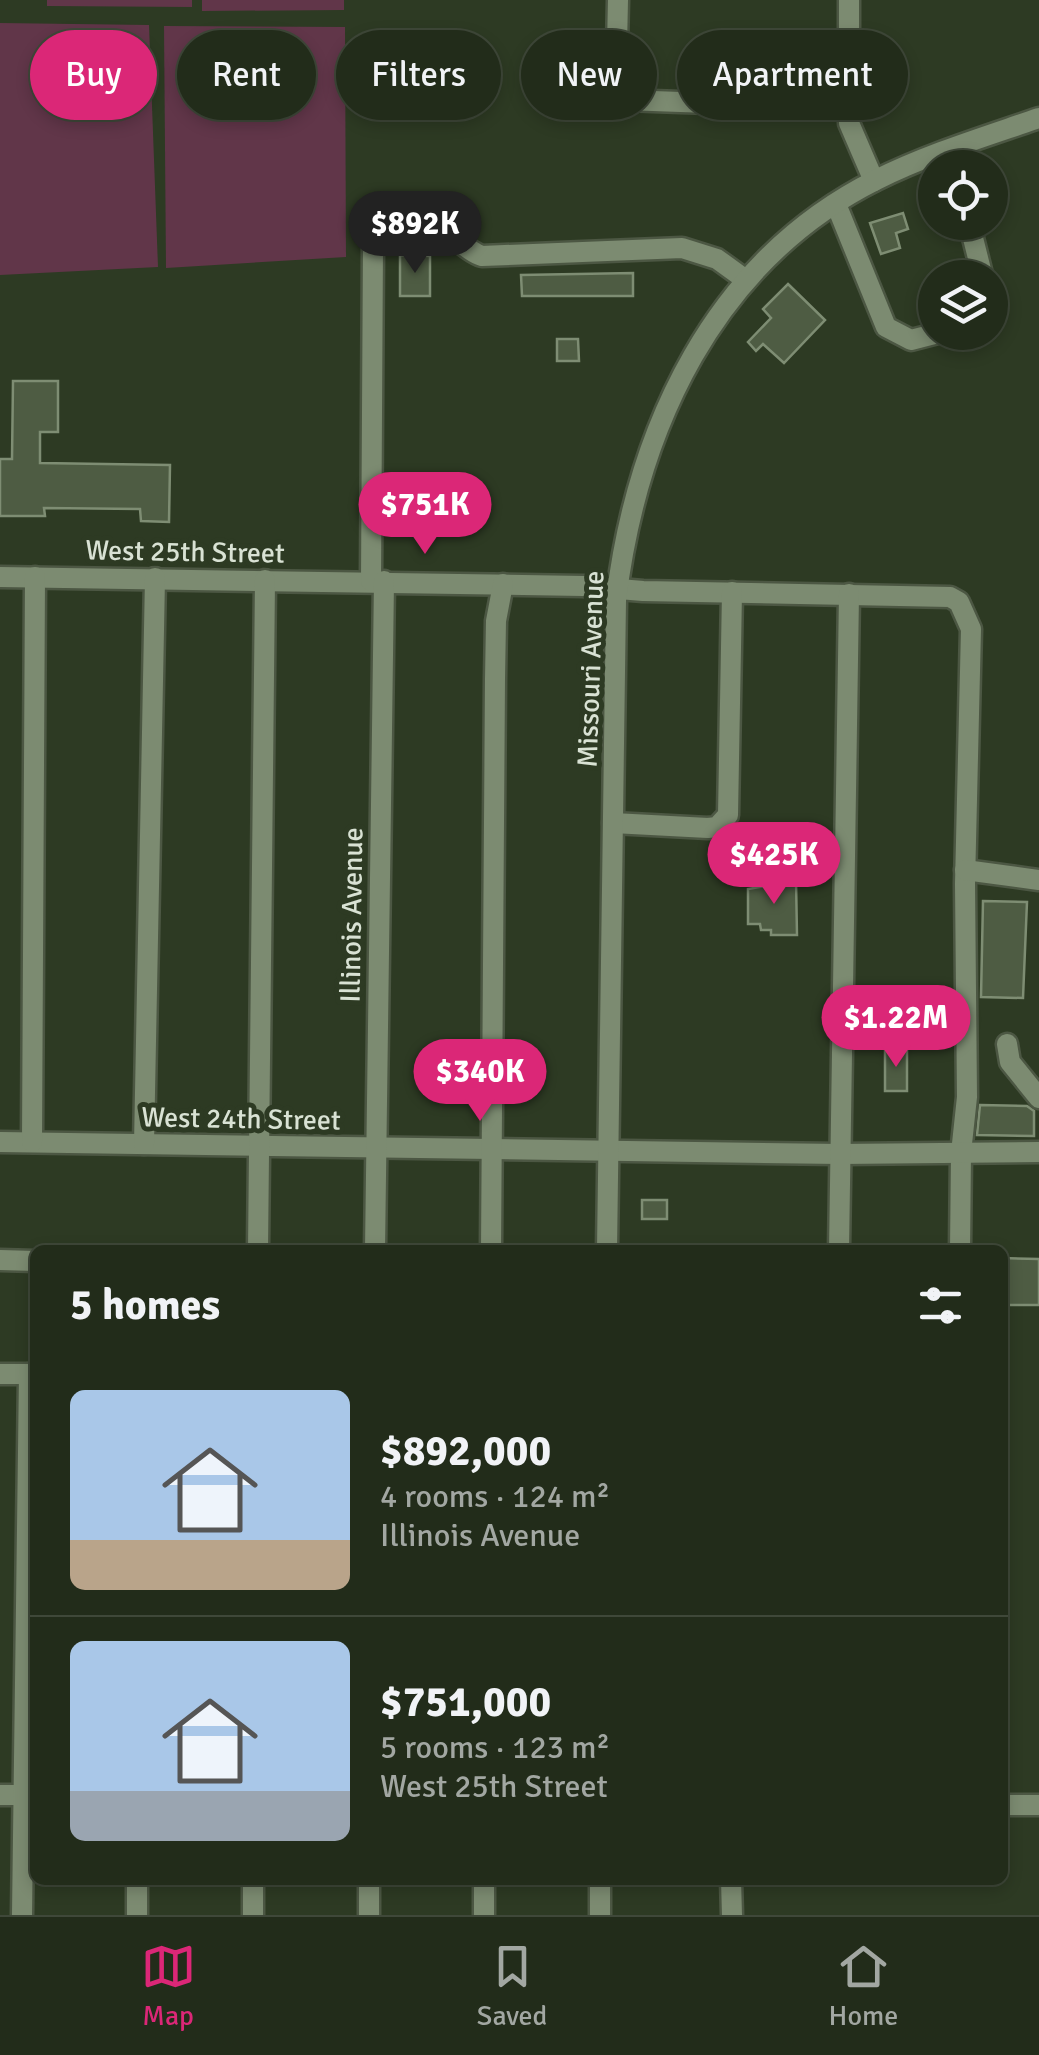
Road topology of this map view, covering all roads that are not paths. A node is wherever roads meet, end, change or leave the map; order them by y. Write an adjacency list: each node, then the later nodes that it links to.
1 (618, 0): 4 (street)
2 (850, 0): 3 (street)
3 (850, 30)
4 (677, 105)
5 (1039, 118): 7 (street, Missouri Avenue)
6 (849, 120): 9 (street)
7 (967, 150)
8 (918, 168): 9 (street, Missouri Avenue)
9 (874, 181): 10 (street, Missouri Avenue)
10 (836, 204): 11 (street, Missouri Avenue); 12 (street)
11 (746, 280): 17 (street, Illinois Avenue); 19 (street, Missouri Avenue)
12 (918, 338)
13 (0, 577): 14 (street, West 25th Street)
14 (36, 577): 15 (street, West 25th Street); 30 (street)
15 (155, 578): 16 (street, West 25th Street); 31 (street)
16 (266, 580): 17 (street, West 25th Street); 32 (street)
17 (377, 581): 18 (street, West 25th Street); 33 (street, Illinois Avenue)
18 (503, 584): 19 (street, West 25th Street); 34 (street)
19 (617, 589): 20 (street, West 25th Street); 24 (street, Missouri Avenue)
20 (732, 592): 21 (street, West 25th Street); 24 (street)
21 (848, 594): 22 (street, West 25th Street); 37 (street)
22 (950, 597): 23 (street, West 25th Street); 25 (street)
23 (981, 597)
24 (612, 823): 35 (street, Missouri Avenue)
25 (965, 870): 26 (street); 38 (street)
26 (1039, 880)
27 (1008, 1044): 28 (street)
28 (1039, 1098)
29 (0, 1142): 30 (street, West 24th Street)
30 (32, 1142): 31 (street, West 24th Street)
31 (144, 1144): 32 (street, West 24th Street)
32 (258, 1146): 33 (street, West 24th Street); 39 (street)
33 (376, 1148): 34 (street, West 24th Street); 40 (street, Illinois Avenue)
34 (492, 1149): 35 (street, West 24th Street); 41 (street)
35 (608, 1150): 37 (street, West 24th Street); 42 (street, Missouri Avenue)
36 (1039, 1152): 38 (street, West 24th Street)
37 (840, 1154): 38 (street, West 24th Street); 43 (street)
38 (961, 1154): 44 (street)
39 (258, 1245)
40 (375, 1245)
41 (492, 1245)
42 (607, 1245)
43 (839, 1245)
44 (960, 1245)
45 (0, 1260): 46 (street)
46 (30, 1261)
47 (0, 1374): 48 (street)
48 (30, 1374)
49 (30, 1655): 51 (street)
50 (0, 1795): 51 (street)
51 (29, 1795): 60 (street)
52 (1008, 1804): 53 (street)
53 (1039, 1805)
54 (137, 1885): 61 (street)
55 (253, 1885): 62 (street)
56 (369, 1885): 63 (street)
57 (484, 1885): 64 (street)
58 (600, 1885): 65 (street)
59 (731, 1885): 66 (street)
60 (22, 1915)
61 (136, 1915)
62 (252, 1915)
63 (369, 1915)
64 (484, 1915)
65 (600, 1915)
66 (732, 1915)

